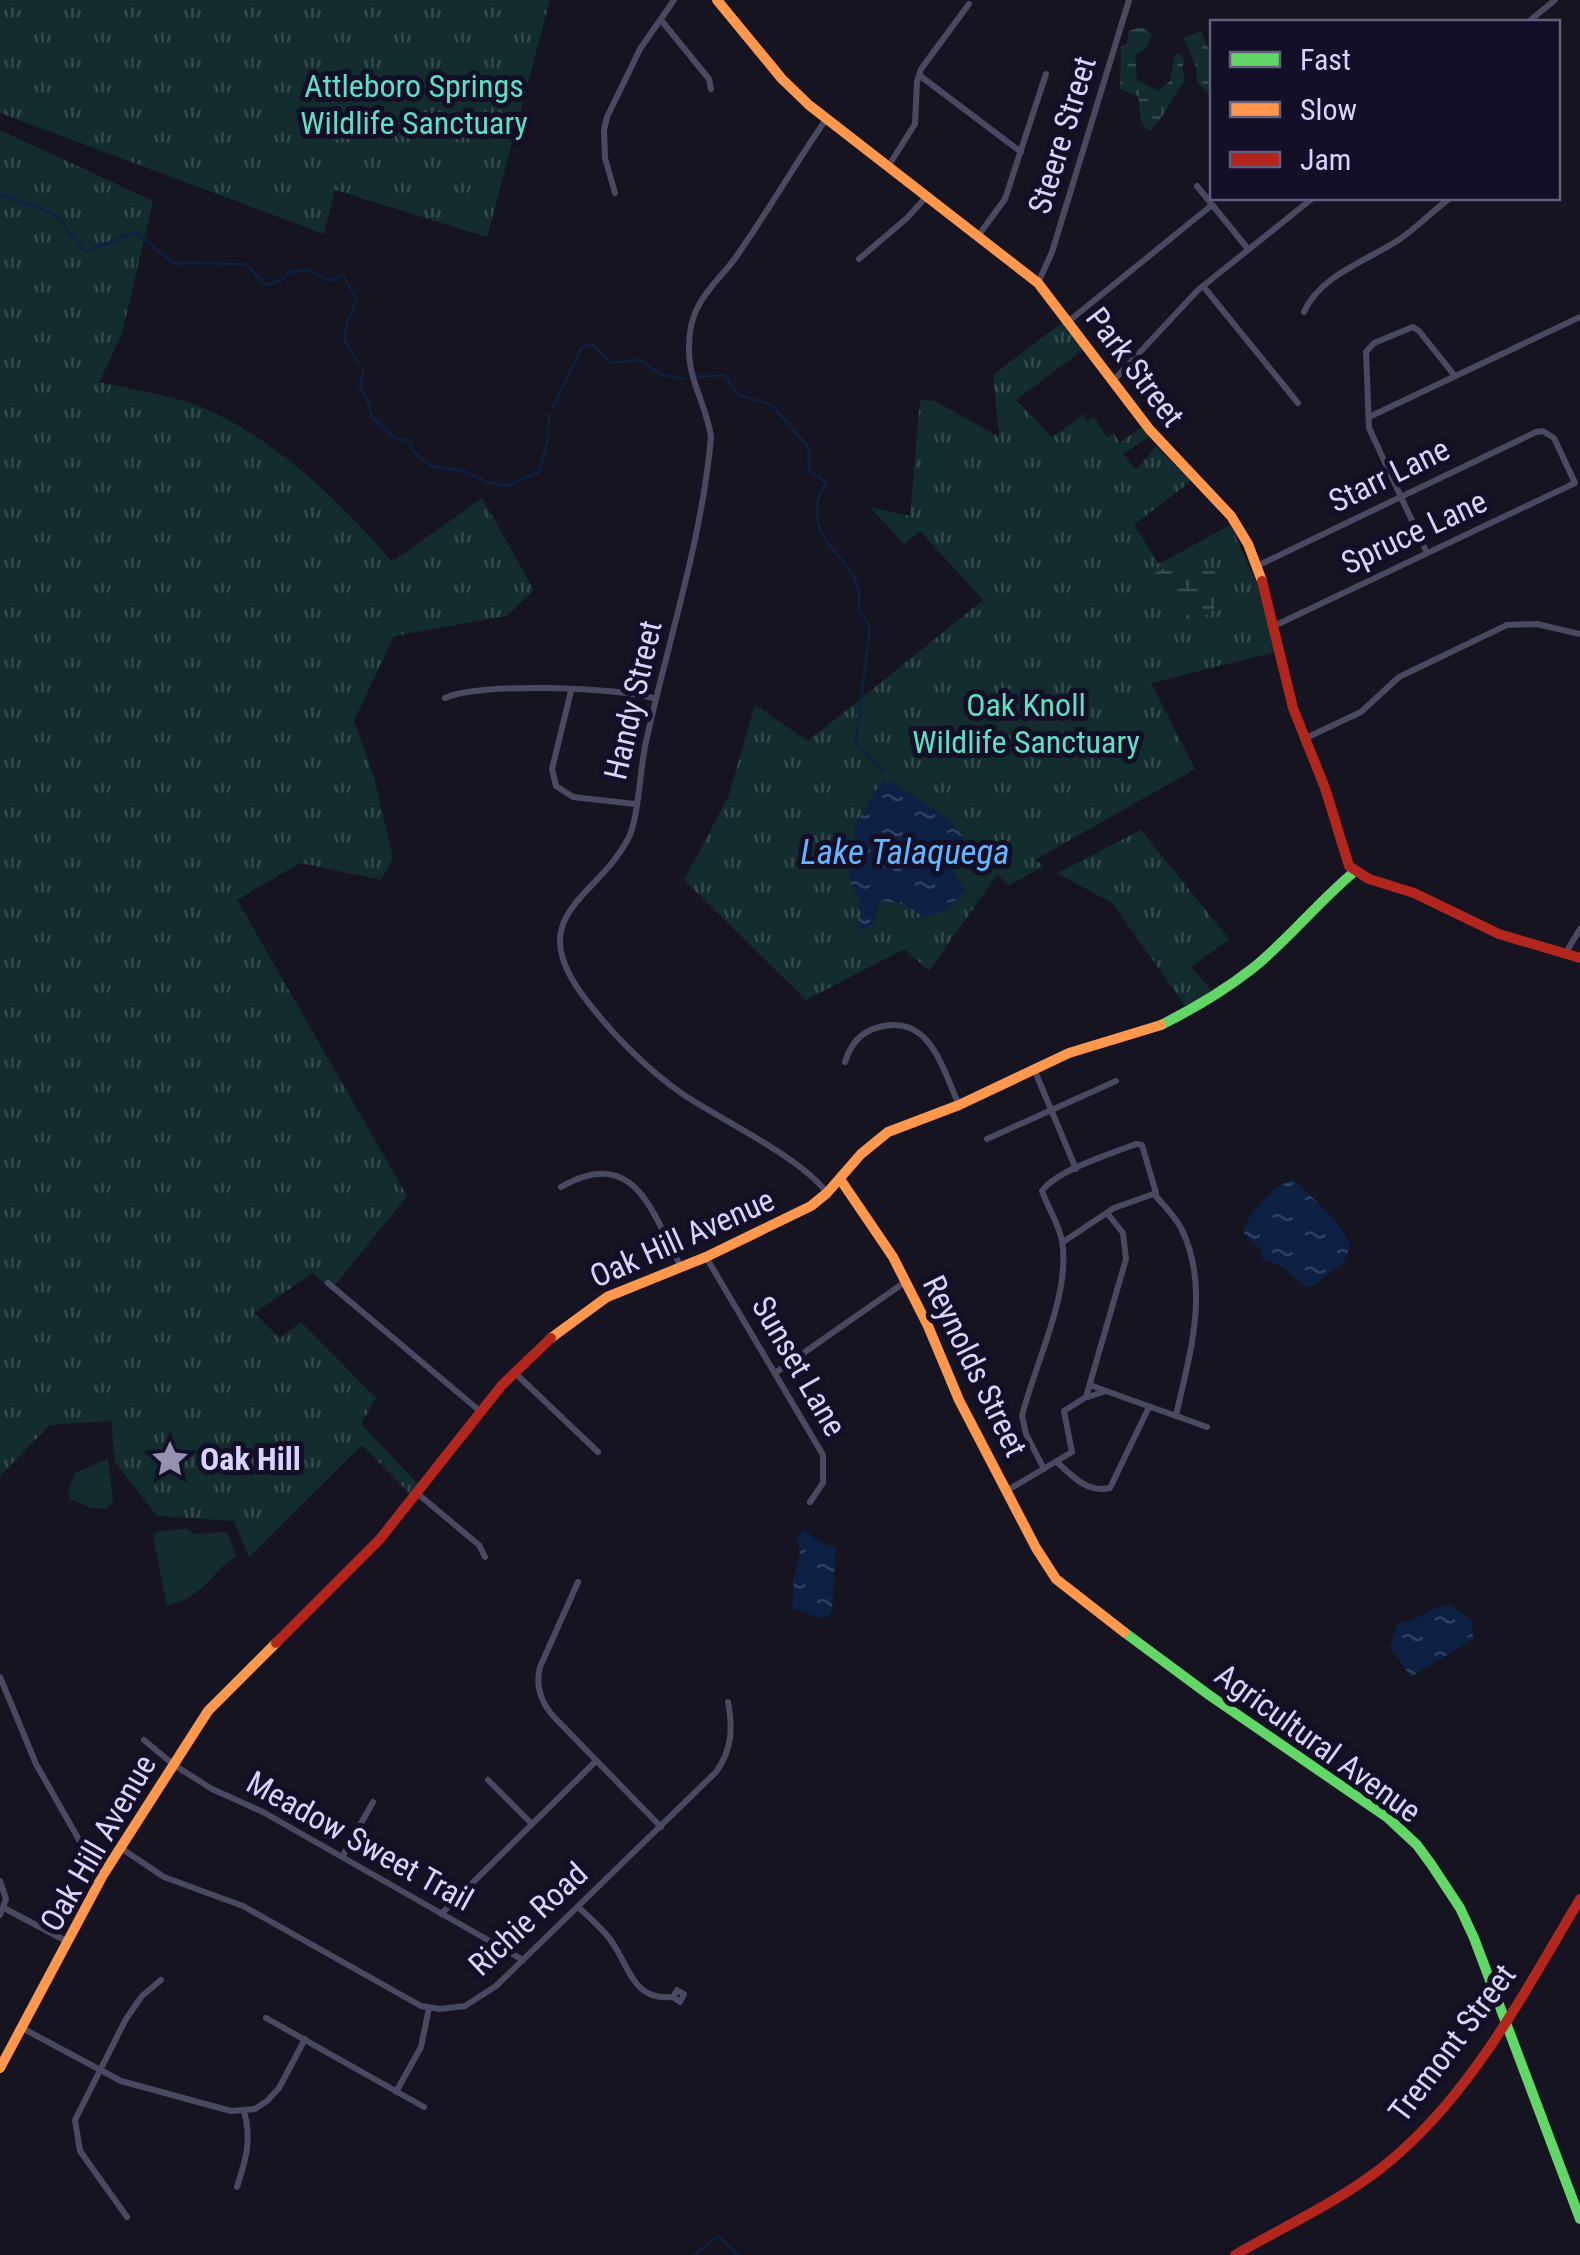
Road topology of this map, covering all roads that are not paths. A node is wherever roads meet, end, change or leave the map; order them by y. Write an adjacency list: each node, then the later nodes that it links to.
1 (674, 0): 6 (street)
2 (717, 0): 11 (main road, Park Street)
3 (1129, 0): 23 (street, Steere Street)
4 (1555, 0): 7 (street)
5 (969, 4): 9 (street)
6 (661, 20): 10 (street); 15 (street)
7 (1530, 20)
8 (1046, 74): 12 (street)
9 (919, 75): 12 (street); 13 (street)
10 (711, 89)
11 (827, 118): 13 (main road, Park Street); 40 (street, Handy Street)
12 (1021, 152): 20 (street)
13 (888, 165): 16 (main road, Park Street)
14 (1197, 186): 19 (street)
15 (616, 194)
16 (927, 196): 20 (main road, Park Street); 22 (street)
17 (1310, 200): 21 (street)
18 (1448, 200): 25 (street)
19 (1212, 205): 21 (street); 27 (street)
20 (978, 236): 23 (main road, Park Street)
21 (1248, 249): 24 (street)
22 (859, 258)
23 (1038, 282): 27 (main road, Park Street)
24 (1202, 286): 29 (street); 30 (street)
25 (1304, 312)
26 (1580, 317): 28 (street)
27 (1069, 321): 29 (main road, Park Street)
28 (1455, 376): 31 (street); 31 (street)
29 (1113, 381): 35 (main road, Park Street)
30 (1298, 403)
31 (1368, 417): 33 (street)
32 (1543, 430): 33 (street, Starr Lane); 34 (street, Spruce Lane)
33 (1400, 498): 34 (street); 35 (street, Starr Lane)
34 (1427, 553): 36 (street, Spruce Lane)
35 (1257, 566): 36 (main road, Park Street)
36 (1274, 626): 41 (main road, Park Street)
37 (1580, 634): 41 (street)
38 (571, 691): 39 (street); 40 (street); 42 (street)
39 (445, 698)
40 (656, 699): 42 (street, Handy Street)
41 (1304, 738): 43 (main road, Park Street)
42 (635, 804): 56 (street, Handy Street)
43 (1354, 872): 45 (main road); 48 (main road, Oak Hill Avenue)
44 (1580, 929): 45 (street)
45 (1565, 954): 46 (main road)
46 (1580, 958)
47 (845, 1062): 50 (street)
48 (1034, 1069): 50 (main road, Oak Hill Avenue); 51 (street)
49 (1116, 1081): 51 (street)
50 (959, 1105): 54 (main road, Oak Hill Avenue)
51 (1052, 1111): 52 (street); 53 (street)
52 (987, 1139)
53 (1076, 1169): 57 (street); 59 (street)
54 (840, 1179): 56 (main road, Oak Hill Avenue); 62 (main road, Reynolds Street)
55 (562, 1187): 61 (street)
56 (827, 1193): 60 (main road, Oak Hill Avenue)
57 (1154, 1195): 58 (street); 71 (street)
58 (1107, 1213): 59 (street); 66 (street)
59 (1062, 1242): 75 (street)
60 (706, 1257): 61 (main road, Oak Hill Avenue); 65 (street, Sunset Lane)
61 (680, 1268): 64 (main road, Oak Hill Avenue)
62 (906, 1281): 65 (street); 76 (main road, Reynolds Street)
63 (328, 1283): 70 (street)
64 (514, 1372): 70 (main road, Oak Hill Avenue); 73 (street)
65 (775, 1373): 78 (street, Sunset Lane)
66 (1090, 1384): 67 (street); 68 (street)
67 (1106, 1391): 68 (street); 69 (street)
68 (1086, 1397): 74 (street)
69 (1149, 1407): 71 (street); 74 (street)
70 (481, 1412): 77 (main road, Oak Hill Avenue)
71 (1176, 1416): 72 (street)
72 (1207, 1427)
73 (598, 1452)
74 (1056, 1462): 75 (street)
75 (1044, 1469): 76 (street)
76 (1008, 1490): 80 (main road, Reynolds Street)
77 (418, 1494): 79 (street); 86 (main road, Oak Hill Avenue)
78 (810, 1502)
79 (486, 1557)
80 (1056, 1579): 105 (main road, Agricultural Avenue)
81 (578, 1582): 85 (street)
82 (0, 1677): 93 (street)
83 (728, 1702): 90 (street, Richie Road)
84 (144, 1740): 86 (street, Meadow Sweet Trail)
85 (596, 1761): 89 (street); 90 (street)
86 (174, 1765): 91 (main road, Oak Hill Avenue); 92 (street, Meadow Sweet Trail)
87 (488, 1780): 89 (street)
88 (373, 1802): 92 (street)
89 (532, 1824): 98 (street)
90 (660, 1827): 96 (street, Richie Road)
91 (121, 1848): 93 (main road, Oak Hill Avenue); 103 (street)
92 (342, 1857): 98 (street, Meadow Sweet Trail)
93 (104, 1875): 99 (main road, Oak Hill Avenue)
94 (0, 1881): 97 (street)
95 (1580, 1899): 105 (main road, Tremont Street)
96 (578, 1907): 100 (street, Richie Road); 102 (street)
97 (2, 1911): 99 (street)
98 (441, 1914): 100 (street, Meadow Sweet Trail)
99 (69, 1942): 106 (main road, Oak Hill Avenue)
100 (523, 1960): 103 (street, Richie Road)
101 (161, 1980): 109 (street)
102 (673, 1997)
103 (429, 2008): 110 (street)
104 (266, 2018): 107 (street)
105 (1505, 2018): 114 (main road, Agricultural Avenue); 117 (main road, Tremont Street)
106 (22, 2028): 108 (main road, Oak Hill Avenue); 109 (street)
107 (305, 2038): 110 (street); 112 (street)
108 (0, 2068)
109 (99, 2069): 112 (street); 115 (street)
110 (396, 2092): 111 (street)
111 (424, 2107)
112 (244, 2111): 113 (street)
113 (236, 2188)
114 (1576, 2197): 116 (main road, Agricultural Avenue)
115 (126, 2217)
116 (1580, 2219)
117 (1236, 2255)

